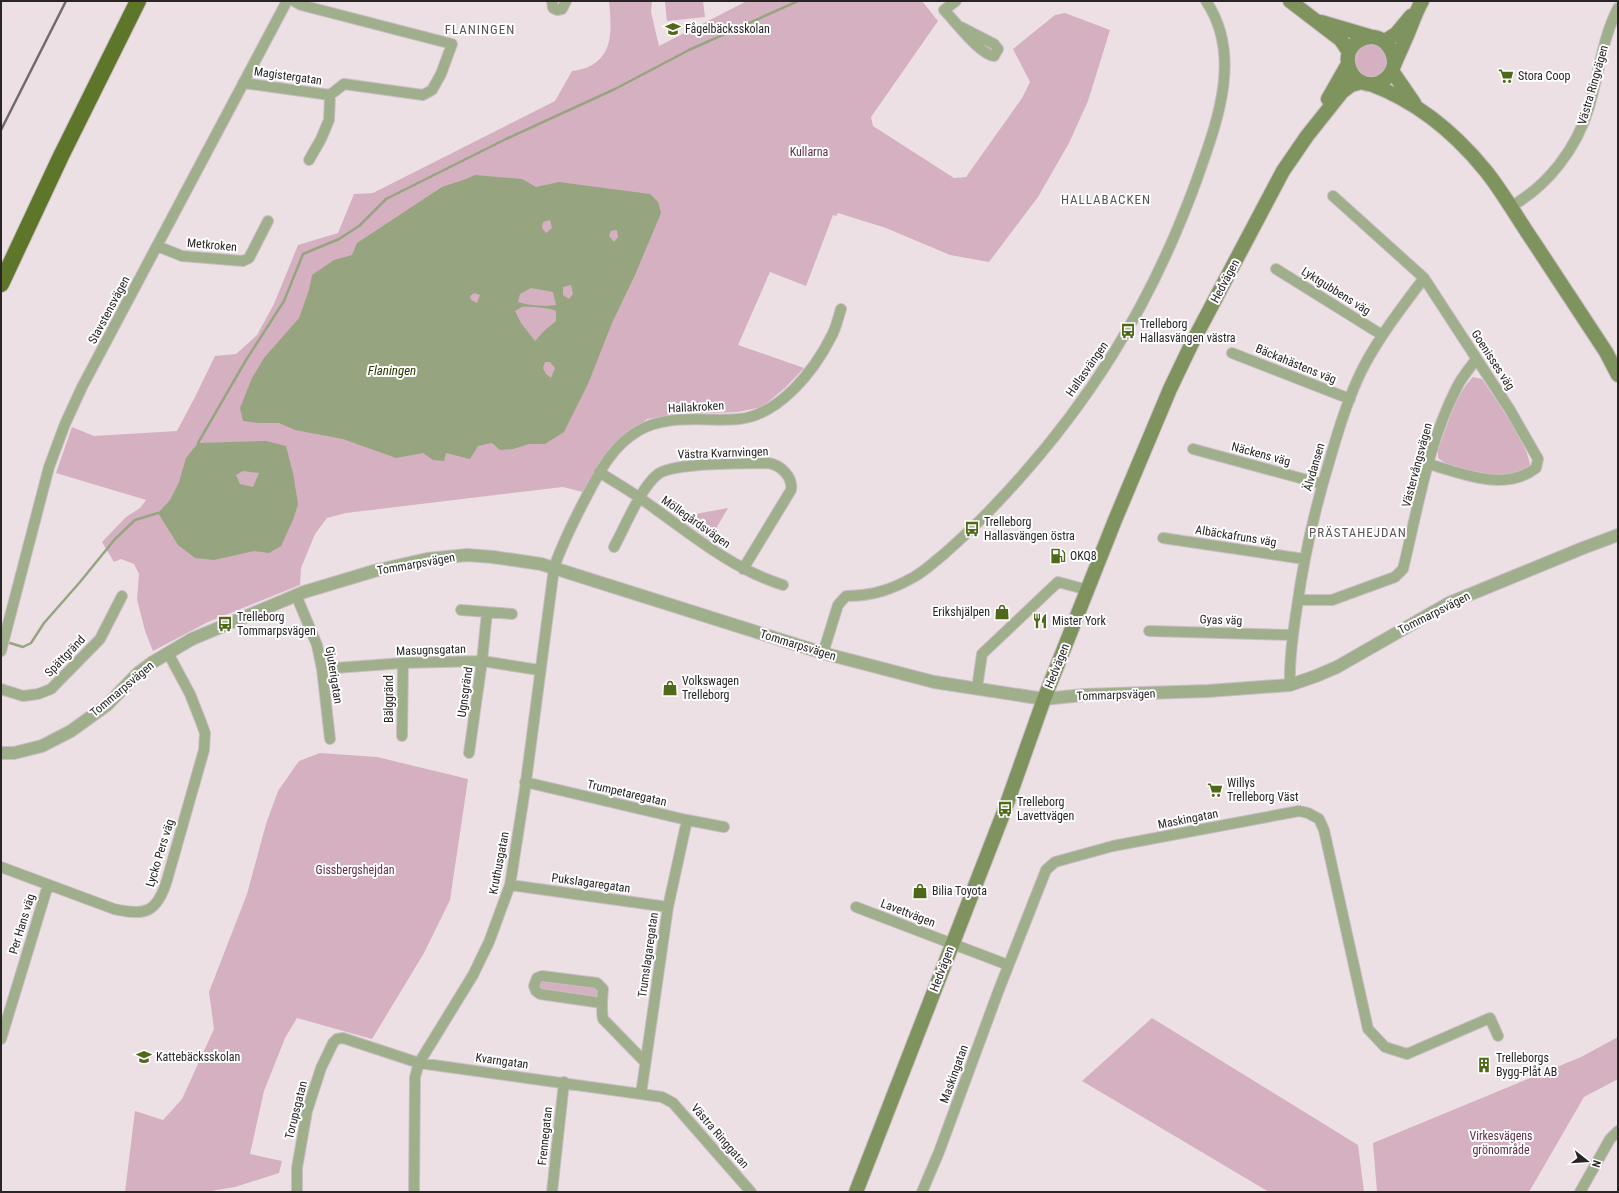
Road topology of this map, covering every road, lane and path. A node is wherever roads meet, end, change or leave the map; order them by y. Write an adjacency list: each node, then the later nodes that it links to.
1 (138, 1): 28 (highway)
2 (287, 1): 16 (street, Stavstensvägen)
3 (294, 1): 18 (street, Magistergatan)
4 (552, 1): 5 (street)
5 (566, 1)
6 (956, 1): 12 (street)
7 (1206, 1): 58 (street, Hallasvängen)
8 (1290, 1): 11 (main road)
9 (1420, 4): 13 (main road, Hedvägen); 15 (main road, Hedvägen)
10 (1618, 8): 23 (street, Västra Ringvägen)
11 (1316, 20): 13 (main road); 14 (main road)
12 (961, 27)
13 (1379, 39): 14 (main road, Hedvägen); 15 (main road)
14 (1348, 58): 17 (main road); 20 (main road, Hedvägen)
15 (1393, 68): 17 (main road, Hedvägen); 19 (main road)
16 (243, 83): 18 (street, Magistergatan); 25 (street, Stavstensvägen)
17 (1366, 83): 19 (main road); 20 (main road, Hedvägen)
18 (330, 95): 21 (street, Magistergatan)
19 (1418, 108): 23 (main road)
20 (1307, 136): 47 (main road, Hedvägen)
21 (309, 160)
22 (1333, 196): 27 (street, Goenisses väg)
23 (1510, 207): 33 (main road)
24 (268, 221): 25 (street, Metkroken)
25 (157, 246): 56 (street, Stavstensvägen)
26 (1276, 269): 30 (street, Lyktgubbens väg)
27 (1424, 278): 30 (street, Älvdansen); 32 (street, Goenisses väg)
28 (1, 284)
29 (841, 309): 37 (street, Hallakroken)
30 (1382, 335): 34 (street, Älvdansen)
31 (1232, 353): 34 (street, Bäckahästens väg)
32 (1476, 359): 36 (street, Västervångsvägen); 36 (street, Goenisses väg)
33 (1618, 375)
34 (1350, 399): 38 (street, Älvdansen)
35 (1194, 449): 38 (street, Näckens väg)
36 (1429, 464): 50 (street, Västervångsvägen)
37 (599, 472): 39 (street, Möllegårdsvägen); 44 (street, Hallakroken)
38 (1322, 484): 43 (street, Älvdansen)
39 (640, 498): 42 (street, Västra Kvarnvingen); 45 (street, Möllegårdsvägen); 45 (street, Västra Kvarnvingen)
40 (1618, 535): 63 (street, Tommarpsvägen)
41 (1163, 538): 43 (street, Albäckafruns väg)
42 (614, 547)
43 (1304, 559): 50 (street, Älvdansen)
44 (554, 568): 48 (street, Tommarpsvägen); 58 (street, Tommarpsvägen); 62 (street, Kruthusgatan)
45 (743, 569): 46 (street, Möllegårdsvägen)
46 (782, 585)
47 (1088, 590): 64 (street); 66 (main road, Hedvägen)
48 (296, 595): 57 (street, Tommarpsvägen); 61 (street, Gjuterigatan)
49 (122, 596): 65 (street, Spättgränd)
50 (1298, 600): 55 (street, Älvdansen)
51 (462, 610): 52 (street)
52 (487, 612): 53 (street); 59 (street, Ugnsgränd)
53 (512, 614)
54 (1149, 631): 55 (street, Gyas väg)
55 (1292, 635): 63 (street, Älvdansen)
56 (1, 651)
57 (168, 653): 69 (street, Tommarpsvägen); 75 (street, Lycko Pers väg)
58 (823, 653): 64 (street, Tommarpsvägen)
59 (482, 661): 60 (street, Masugnsgatan); 62 (street, Masugnsgatan); 70 (street, Ugnsgränd)
60 (403, 663): 61 (street, Masugnsgatan); 67 (street, Bälggränd)
61 (322, 669): 68 (street, Gjuterigatan)
62 (540, 670): 71 (street, Kruthusgatan)
63 (1290, 685): 66 (street, Tommarpsvägen)
64 (977, 688): 66 (street, Tommarpsvägen)
65 (1, 689)
66 (1044, 699): 79 (main road, Hedvägen)
67 (402, 736)
68 (330, 739)
69 (1, 753)
70 (469, 753)
71 (525, 782): 72 (street, Trumpetaregatan); 76 (street, Kruthusgatan)
72 (687, 820): 73 (street, Trumpetaregatan); 77 (street, Trumslagaregatan)
73 (724, 827)
74 (1, 867): 75 (street, Lycko Pers väg)
75 (48, 885): 83 (street, Per Hans väg)
76 (510, 885): 77 (street, Pukslagaregatan); 86 (street, Kruthusgatan)
77 (668, 907): 85 (street, Trumslagaregatan)
78 (856, 907): 79 (street, Lavettvägen)
79 (952, 944): 80 (street); 95 (main road, Hedvägen)
80 (1008, 965): 82 (street, Maskingatan); 96 (street, Maskingatan)
81 (602, 1003): 81 (street); 85 (street)
82 (1498, 1036)
83 (1, 1039)
84 (337, 1039): 86 (street, Kvarngatan); 91 (street, Torupsgatan)
85 (645, 1062): 88 (street, Trumslagaregatan)
86 (420, 1063): 87 (street, Kvarngatan); 92 (street, Kruthusgatan)
87 (564, 1082): 88 (street, Kvarngatan); 93 (street, Frennegatan)
88 (640, 1094): 89 (street, Kvarngatan)
89 (667, 1099): 94 (street, Västra Ringgatan)
90 (1618, 1131): 97 (street)
91 (297, 1192)
92 (414, 1192)
93 (552, 1192)
94 (752, 1192)
95 (856, 1192)
96 (922, 1192)
97 (1580, 1192)

